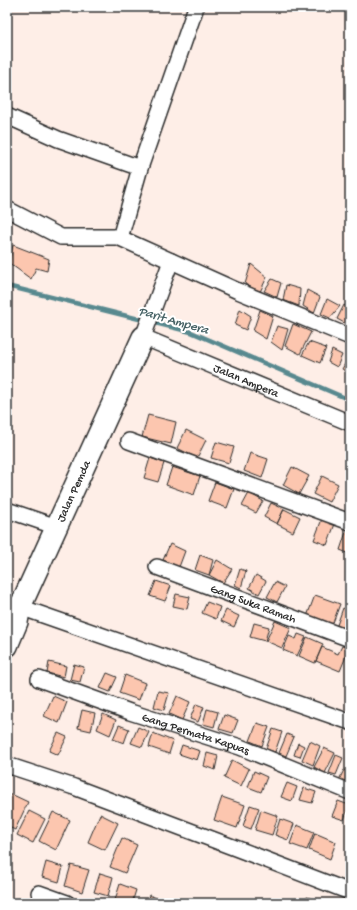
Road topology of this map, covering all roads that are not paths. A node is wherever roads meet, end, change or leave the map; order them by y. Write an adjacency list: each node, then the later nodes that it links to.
1 (196, 7): 3 (street)
2 (7, 116): 3 (street)
3 (140, 168): 5 (street)
4 (7, 209): 5 (street)
5 (120, 238): 6 (street)
6 (171, 261): 7 (street); 8 (street)
7 (148, 336): 9 (street, Jalan Ampera); 13 (street, Jalan Pemda)
8 (350, 337)
9 (350, 423)
10 (129, 441): 12 (street)
11 (7, 510): 13 (street)
12 (350, 522)
13 (57, 527): 15 (street, Jalan Pemda)
14 (157, 567): 16 (street, Gang Suka Ramah)
15 (13, 606): 17 (street, Jalan Pemda); 19 (street)
16 (350, 639)
17 (7, 646)
18 (39, 679): 21 (street, Gang Permata Kapuas)
19 (350, 722)
20 (7, 765): 22 (street)
21 (350, 792)
22 (350, 892)
23 (40, 893): 24 (street)
24 (67, 903)

